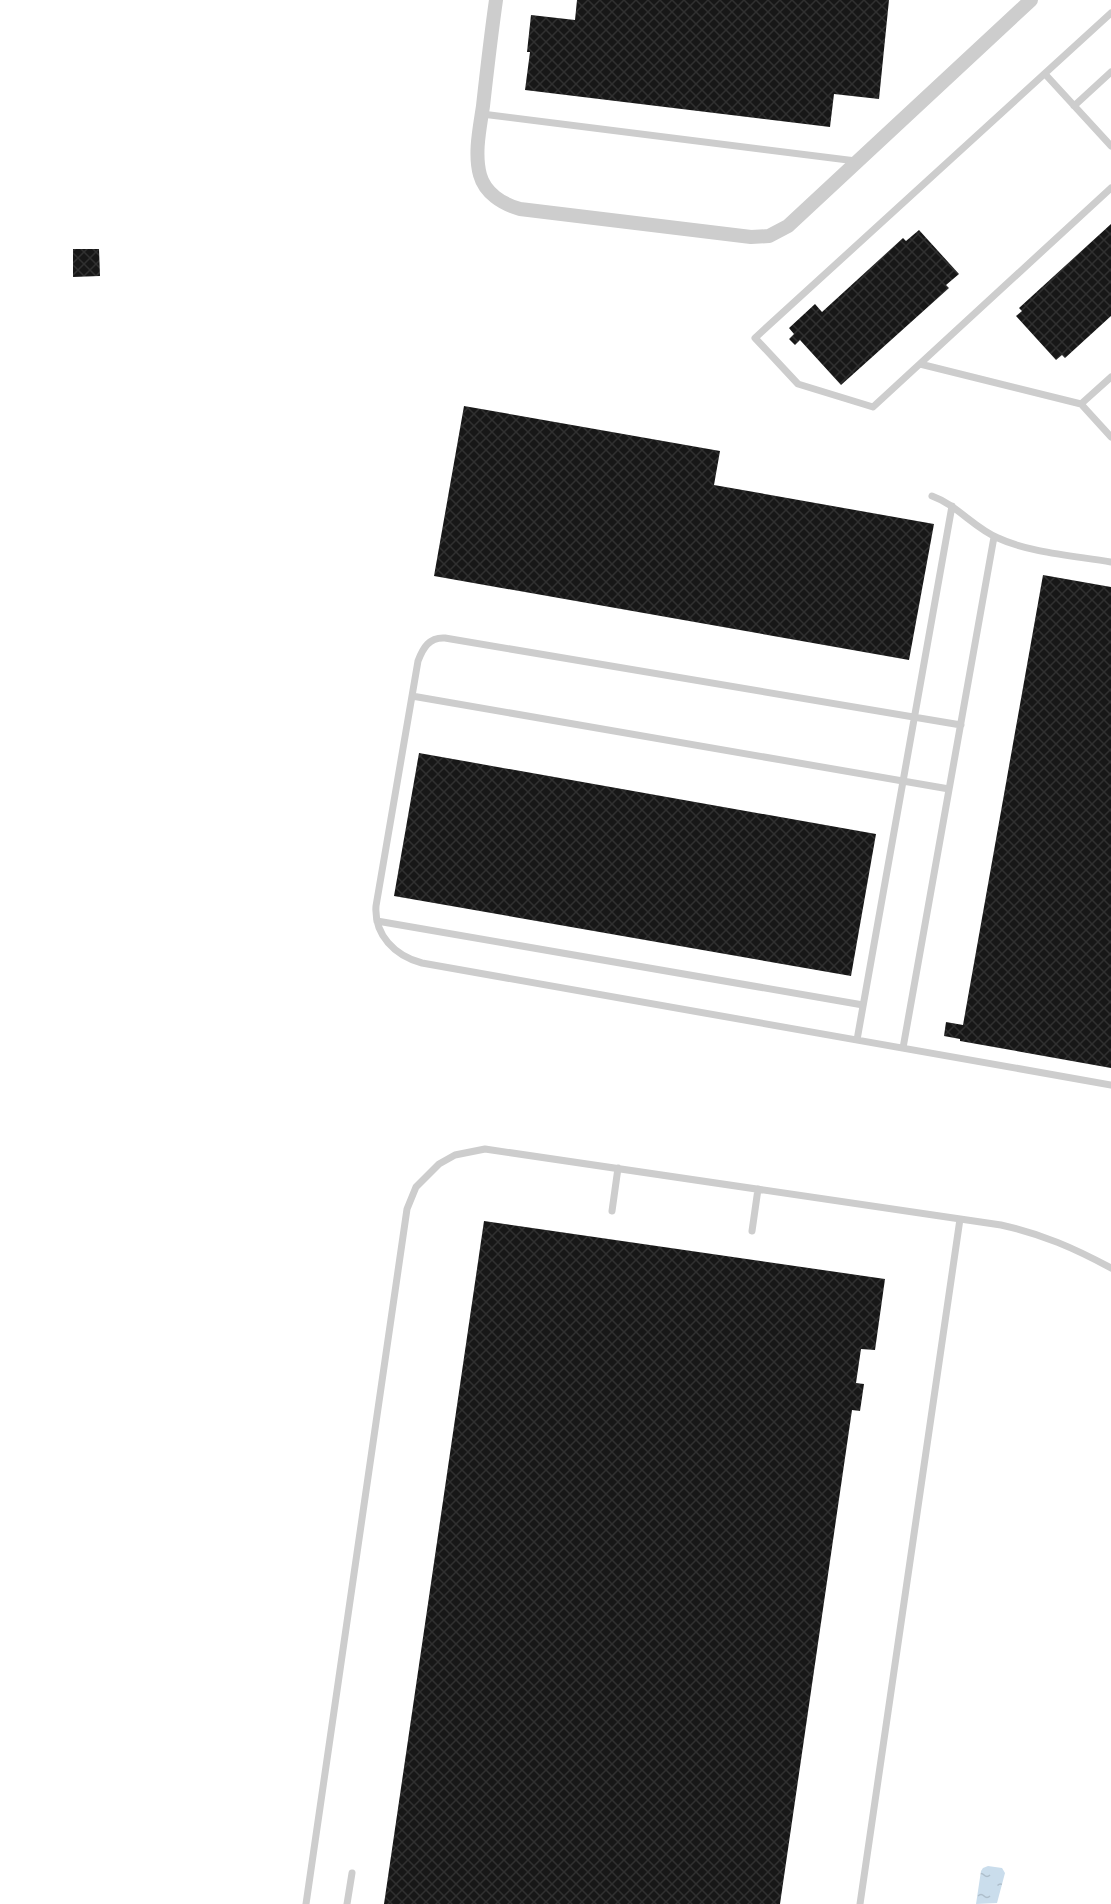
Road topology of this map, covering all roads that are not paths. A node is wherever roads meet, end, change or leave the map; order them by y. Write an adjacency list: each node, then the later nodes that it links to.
1 (496, 0): 7 (street)
2 (1031, 0): 9 (street)
3 (1111, 13): 5 (lane)
4 (1111, 72): 6 (lane)
5 (1044, 74): 6 (lane); 11 (lane)
6 (1074, 106): 8 (lane)
7 (482, 114): 9 (lane); 9 (street)
8 (1111, 146)
9 (858, 161)
10 (1111, 188): 11 (lane)
11 (920, 364): 13 (lane)
12 (1111, 377): 13 (lane)
13 (1081, 404): 14 (lane)
14 (1111, 437)
15 (932, 496): 16 (lane)
16 (952, 506): 17 (lane); 20 (lane)
17 (994, 537): 18 (lane); 21 (lane)
18 (1111, 562)
19 (412, 696): 20 (lane); 22 (lane); 24 (lane)
20 (914, 718): 21 (lane); 22 (lane)
21 (961, 725): 23 (lane)
22 (903, 781): 23 (lane); 25 (lane)
23 (949, 789): 27 (lane)
24 (377, 921): 25 (lane); 26 (lane)
25 (863, 1005): 26 (lane)
26 (857, 1040): 27 (lane)
27 (903, 1048): 28 (lane)
28 (1111, 1085)
29 (618, 1168): 30 (lane); 31 (lane); 36 (lane)
30 (758, 1189): 32 (lane); 33 (lane)
31 (612, 1211)
32 (960, 1219): 34 (lane); 38 (lane)
33 (752, 1231)
34 (1111, 1268)
35 (352, 1873): 37 (lane)
36 (306, 1904)
37 (347, 1904)
38 (860, 1904)

